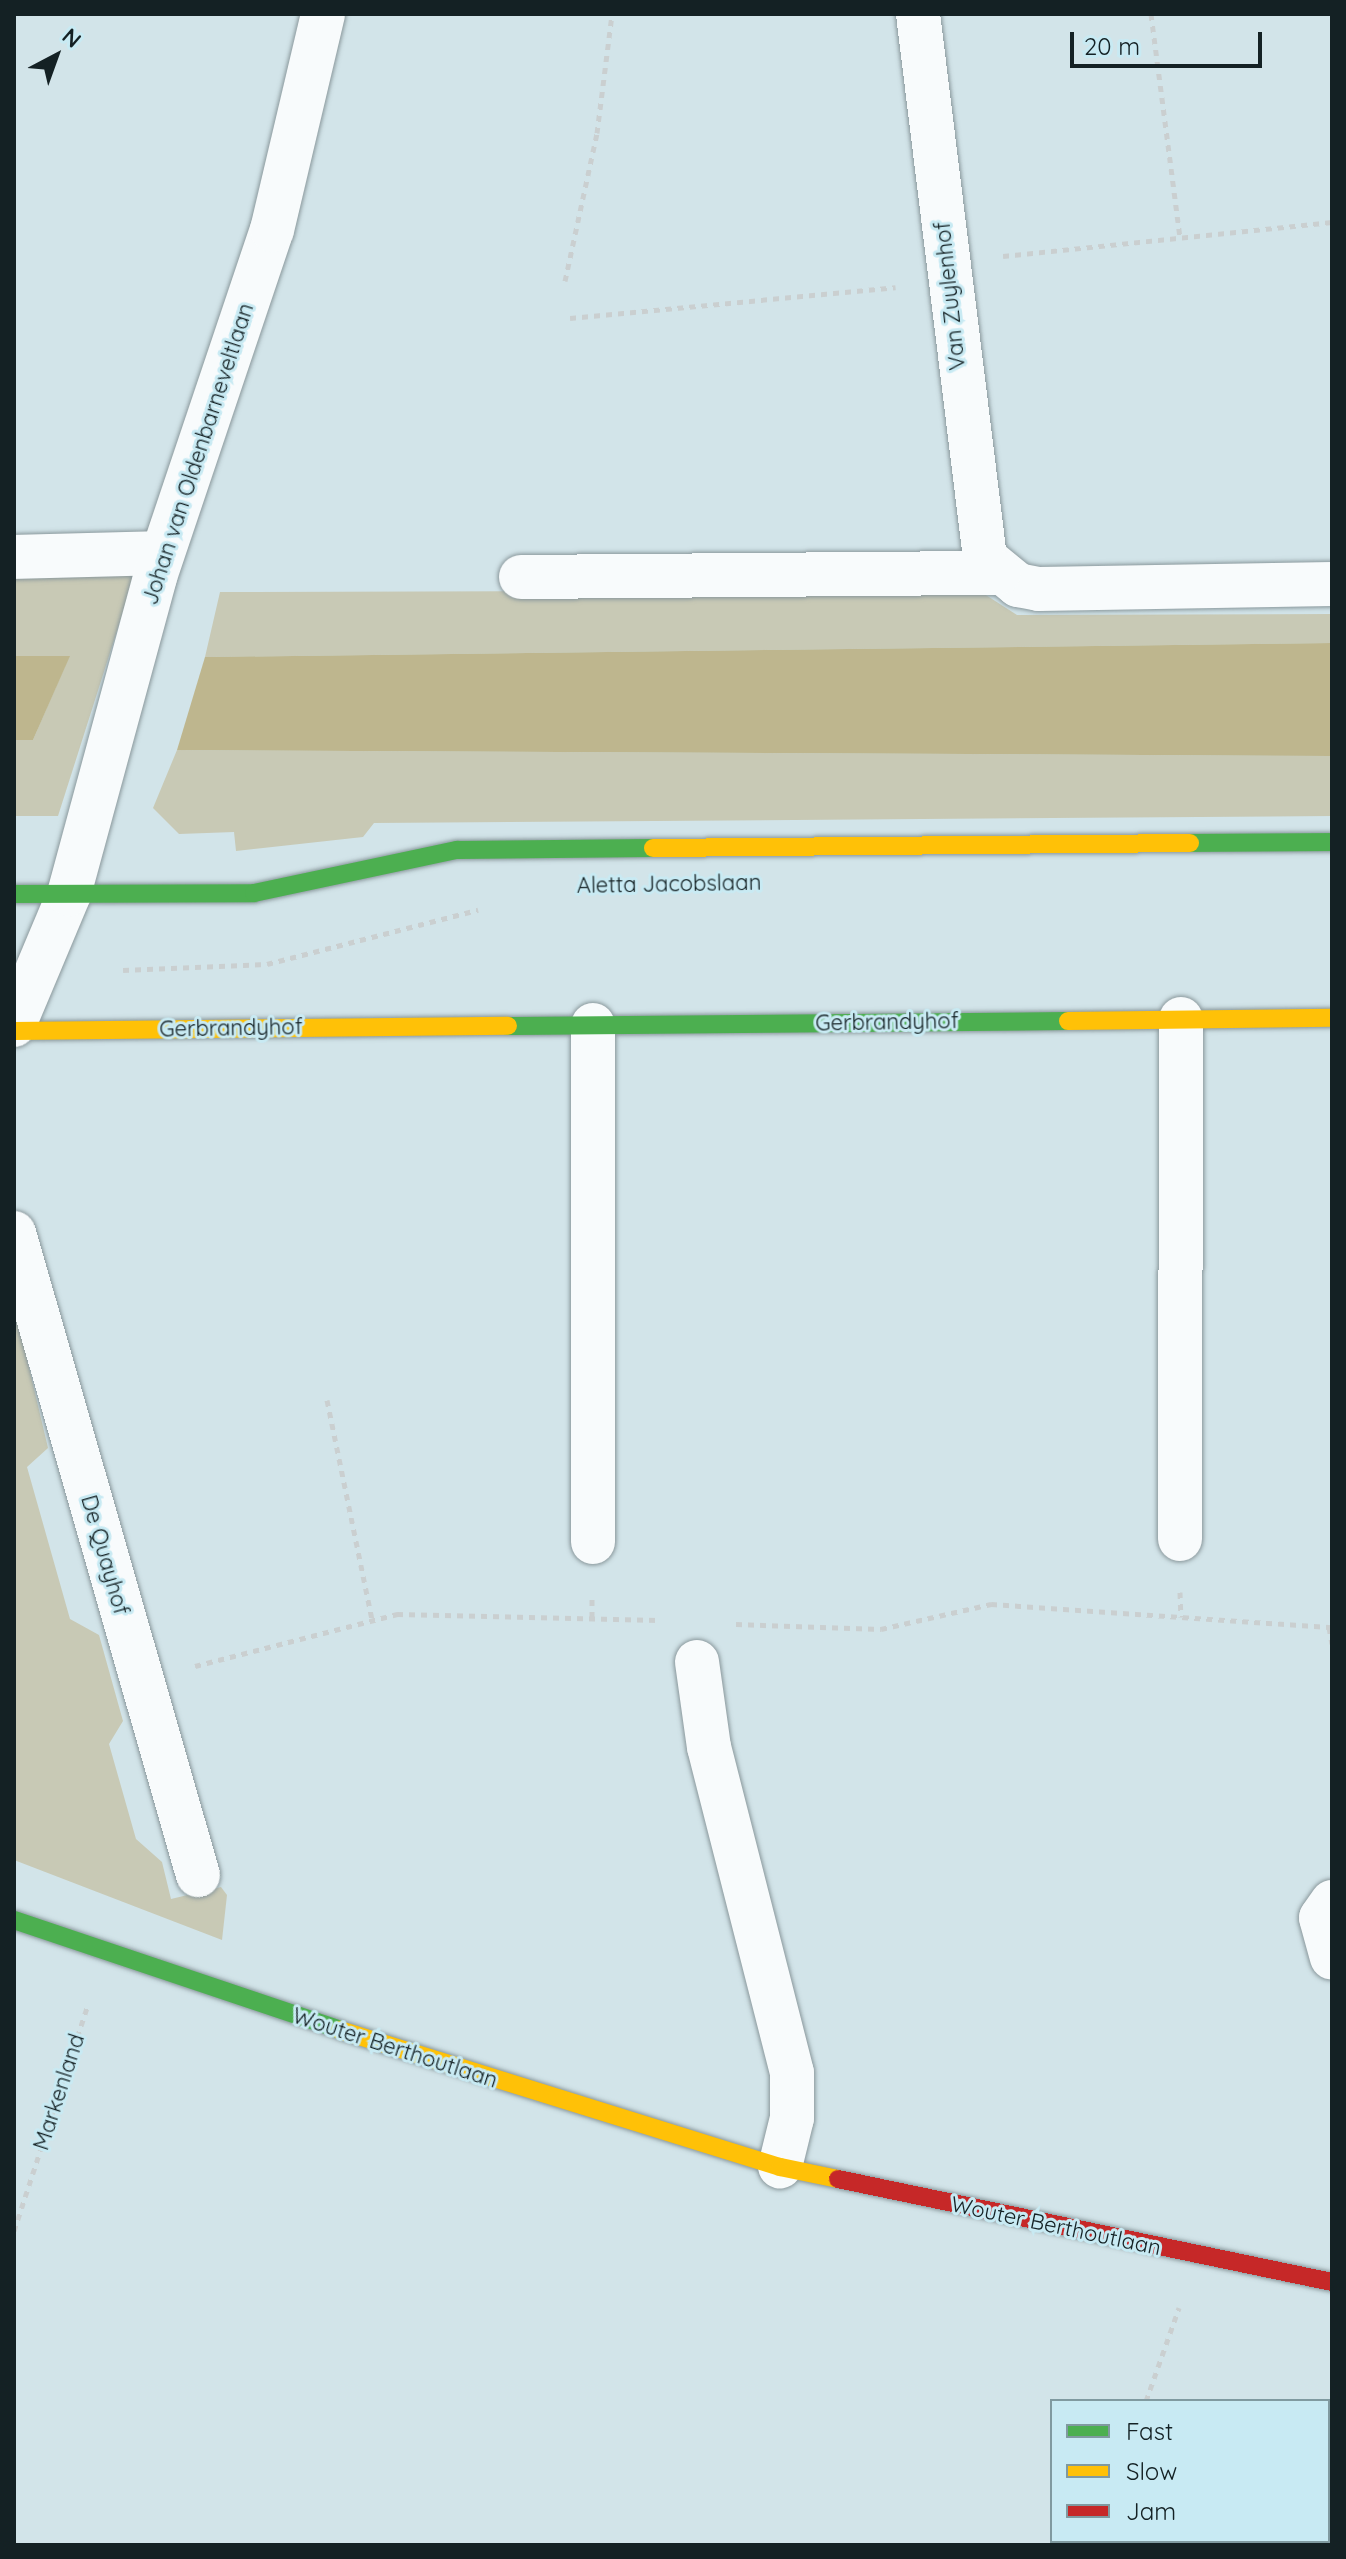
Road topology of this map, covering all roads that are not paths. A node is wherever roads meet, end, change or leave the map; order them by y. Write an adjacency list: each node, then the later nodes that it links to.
1 (323, 14): 3 (street, Johan van Oldenbarneveltlaan)
2 (918, 14): 5 (street, Van Zuylenhof)
3 (162, 553): 4 (street); 10 (street, Johan van Oldenbarneveltlaan)
4 (14, 557)
5 (999, 573): 6 (street); 7 (street)
6 (521, 577)
7 (1332, 584)
8 (1332, 842): 10 (street, Aletta Jacobslaan)
9 (14, 894): 10 (street, Aletta Jacobslaan)
10 (69, 894): 14 (street)
11 (1332, 1018): 12 (street, Gerbrandyhof)
12 (1181, 1019): 13 (street, Gerbrandyhof); 16 (street)
13 (593, 1025): 14 (street, Gerbrandyhof); 17 (street)
14 (14, 1028)
15 (14, 1233): 19 (street, De Quayhof)
16 (1180, 1539)
17 (593, 1542)
18 (697, 1662): 23 (street)
19 (198, 1875)
20 (1332, 1902): 22 (street)
21 (14, 1920): 23 (street, Wouter Berthoutlaan)
22 (1332, 1958)
23 (780, 2167): 24 (street, Wouter Berthoutlaan)
24 (1332, 2282)

